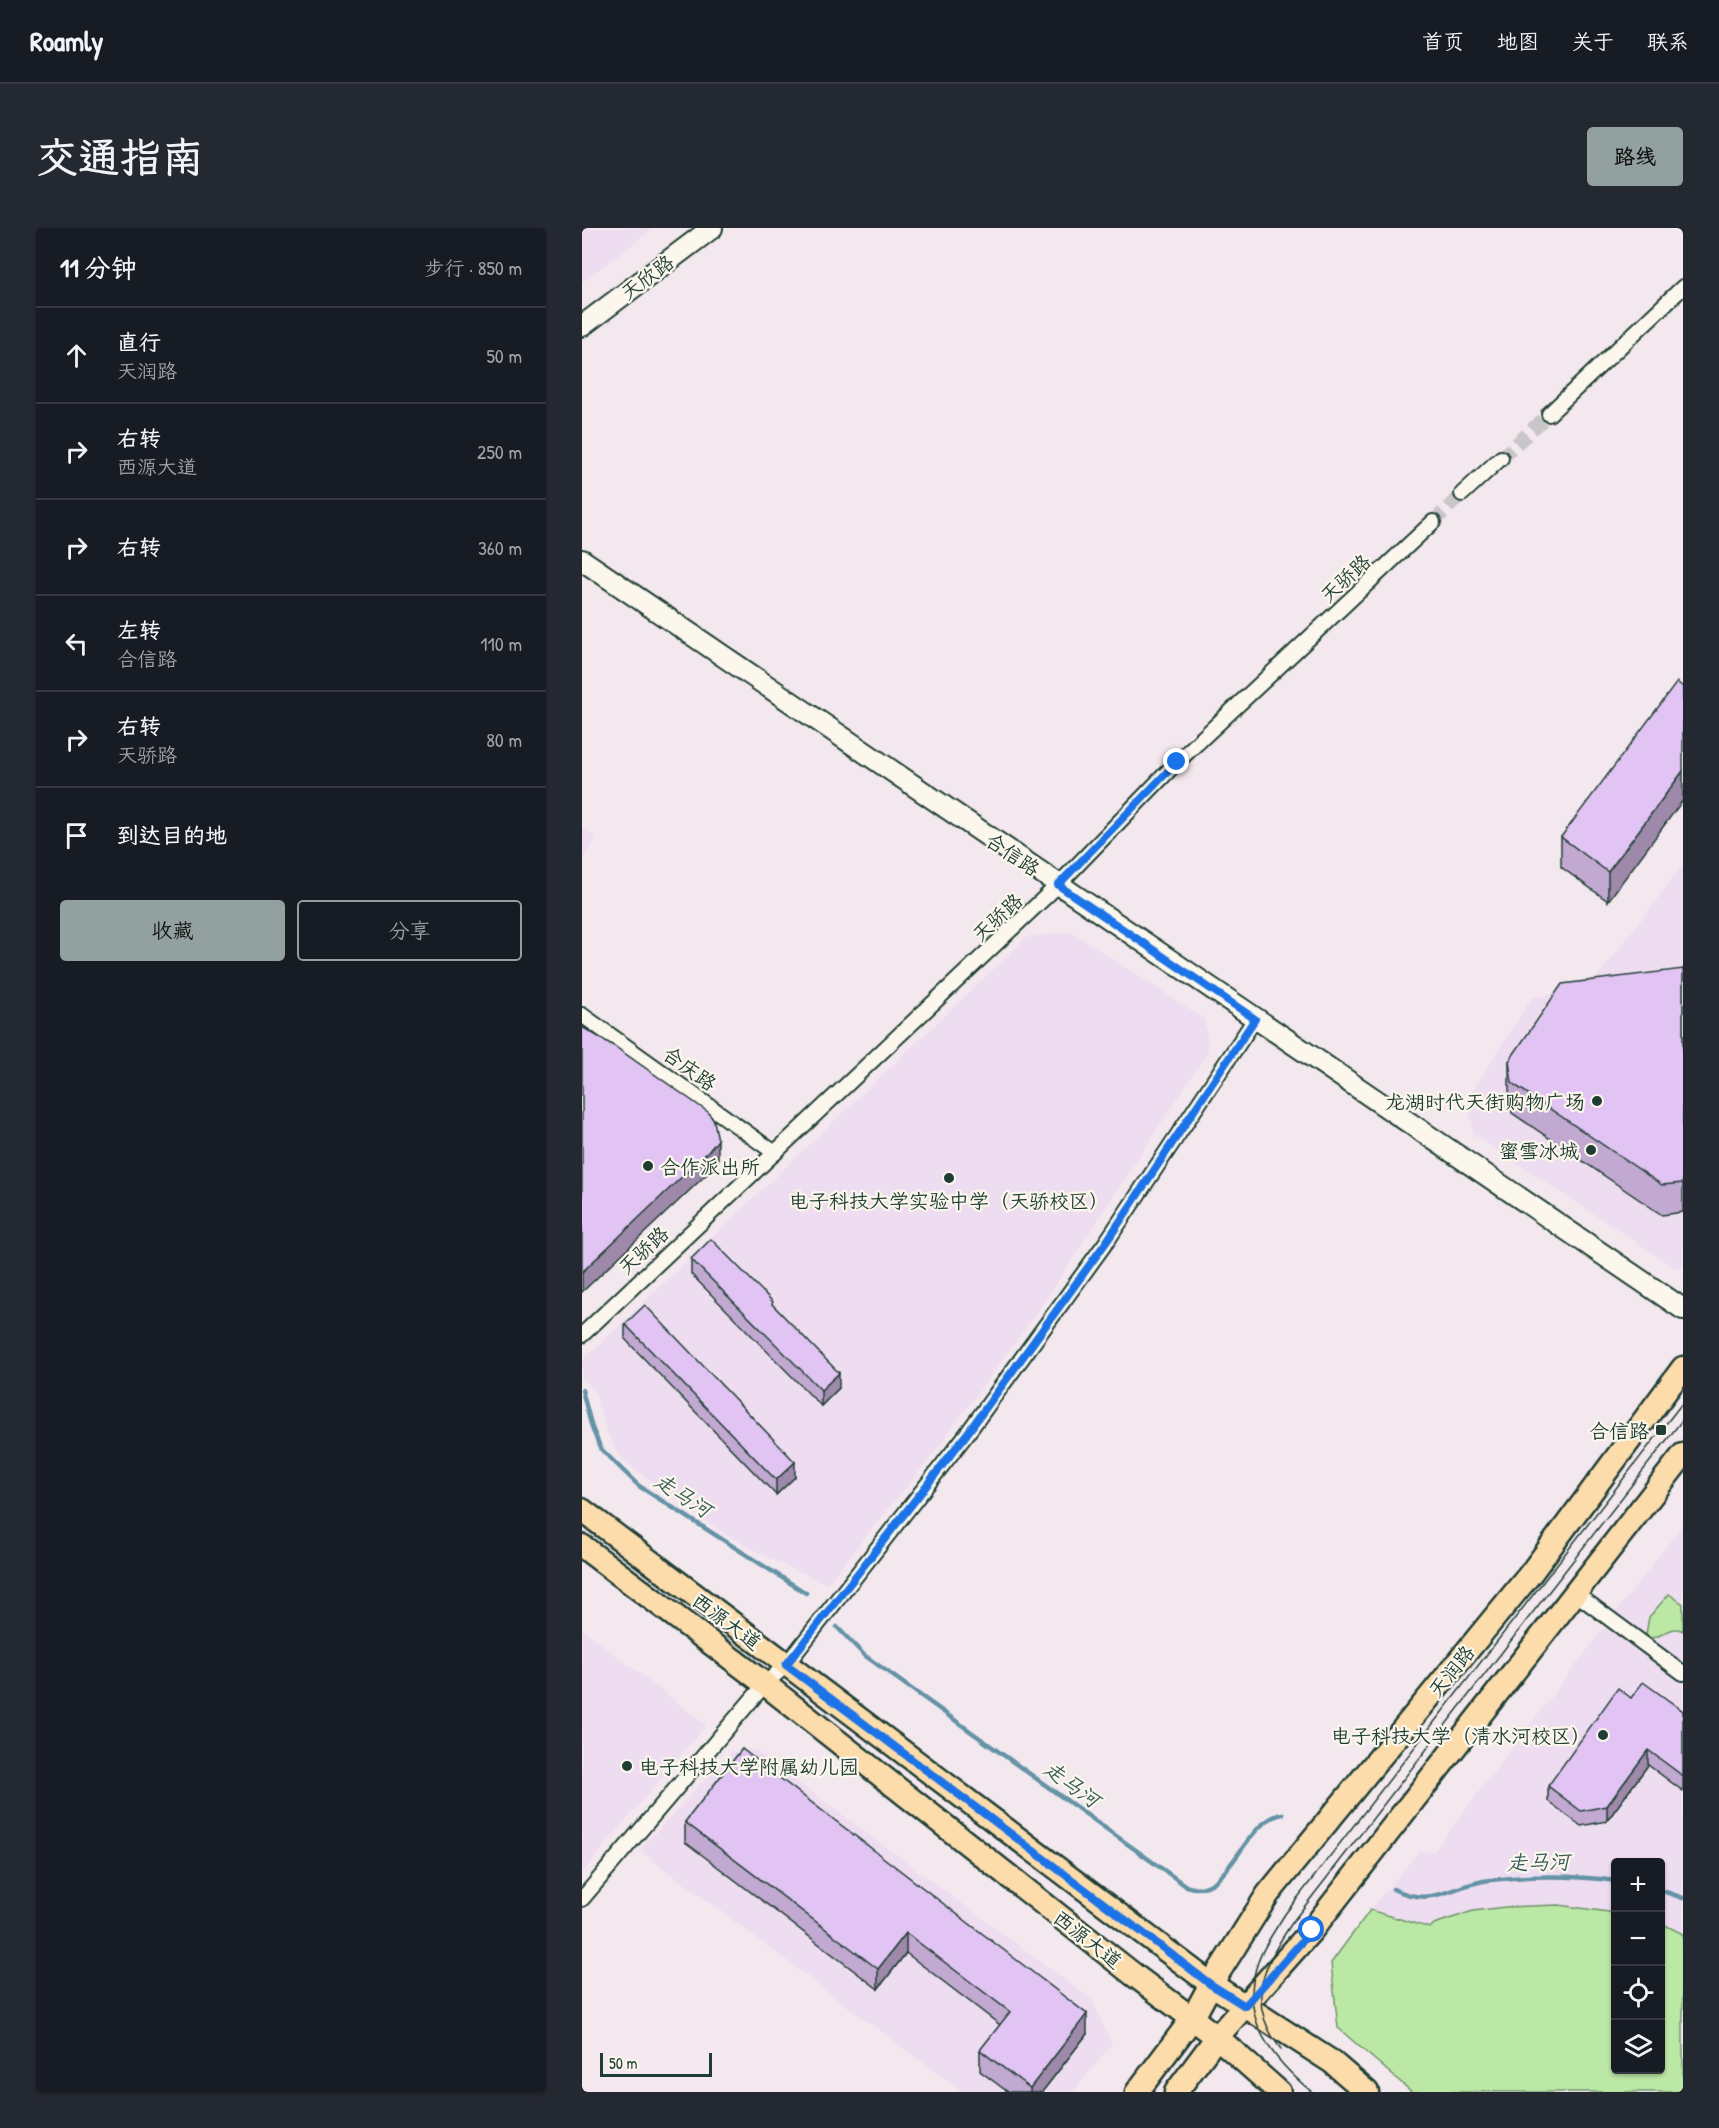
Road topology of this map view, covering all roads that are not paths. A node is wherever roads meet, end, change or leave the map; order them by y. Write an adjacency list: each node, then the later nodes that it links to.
1 (712, 228): 3 (street, 天欣路)
2 (1683, 287): 4 (street)
3 (582, 326)
4 (1549, 414)
5 (1501, 459): 6 (street)
6 (1462, 494)
7 (1433, 522): 9 (street, 天骄路)
8 (582, 560): 9 (street, 合信路)
9 (1058, 885): 11 (street, 合信路); 12 (street, 天骄路)
10 (582, 1015): 12 (street, 合庆路)
11 (1255, 1019): 13 (street, 合信路); 20 (street)
12 (775, 1153): 14 (street, 天骄路)
13 (1683, 1309)
14 (582, 1335)
15 (1683, 1368): 24 (main road, 天润路)
16 (1683, 1455): 19 (main road)
17 (582, 1510): 20 (main road, 西源大道)
18 (582, 1546): 22 (main road, 西源大道)
19 (1575, 1593): 21 (street); 25 (main road)
20 (786, 1665): 22 (street); 24 (main road, 西源大道)
21 (1683, 1673)
22 (765, 1684): 23 (street); 26 (main road, 西源大道)
23 (582, 1899)
24 (1210, 1984): 25 (main road, 西源大道); 26 (main road, 天润路)
25 (1245, 2006): 27 (main road); 31 (main road, 西源大道)
26 (1192, 2019): 27 (main road, 西源大道); 28 (main road, 天润路)
27 (1217, 2037): 29 (main road); 30 (main road, 西源大道)
28 (1137, 2092)
29 (1176, 2092)
30 (1279, 2092)
31 (1367, 2092)

